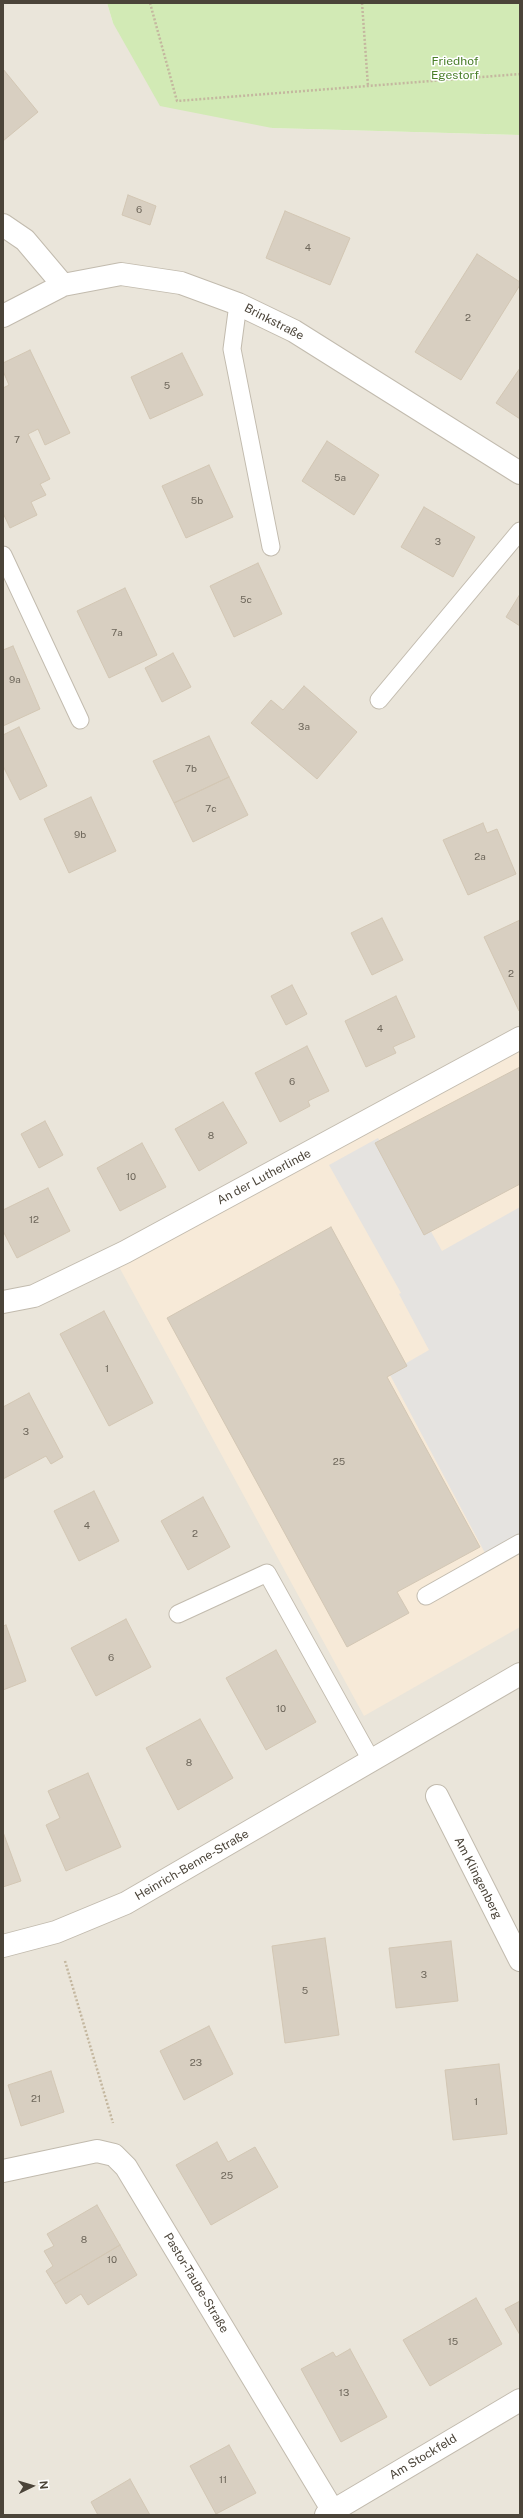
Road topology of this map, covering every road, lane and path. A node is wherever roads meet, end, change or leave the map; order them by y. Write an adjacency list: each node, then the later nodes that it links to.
1 (150, 3): 4 (path)
2 (362, 3): 4 (path)
3 (520, 74): 4 (path)
4 (368, 86)
5 (3, 226): 6 (street)
6 (63, 285): 7 (street, Brinkstraße); 8 (street, Brinkstraße)
7 (238, 304): 9 (street, Brinkstraße); 11 (lane)
8 (3, 316)
9 (520, 473)
10 (520, 531): 13 (lane)
11 (271, 547)
12 (3, 555): 14 (lane)
13 (379, 700)
14 (80, 720)
15 (520, 1038): 16 (street, An der Lutherlinde)
16 (3, 1302)
17 (520, 1543): 18 (lane)
18 (426, 1596)
19 (178, 1614): 21 (lane)
20 (520, 1674): 21 (street, Heinrich-Benne-Straße)
21 (371, 1760): 23 (street, Heinrich-Benne-Straße)
22 (437, 1796): 25 (street, Am Klingenberg)
23 (56, 1932): 24 (street, Heinrich-Benne-Straße); 26 (path)
24 (3, 1946)
25 (520, 1960)
26 (114, 2155): 27 (street); 29 (street, Pastor-Taube-Straße)
27 (3, 2171)
28 (520, 2400): 29 (street, Am Stockfeld)
29 (329, 2513)

